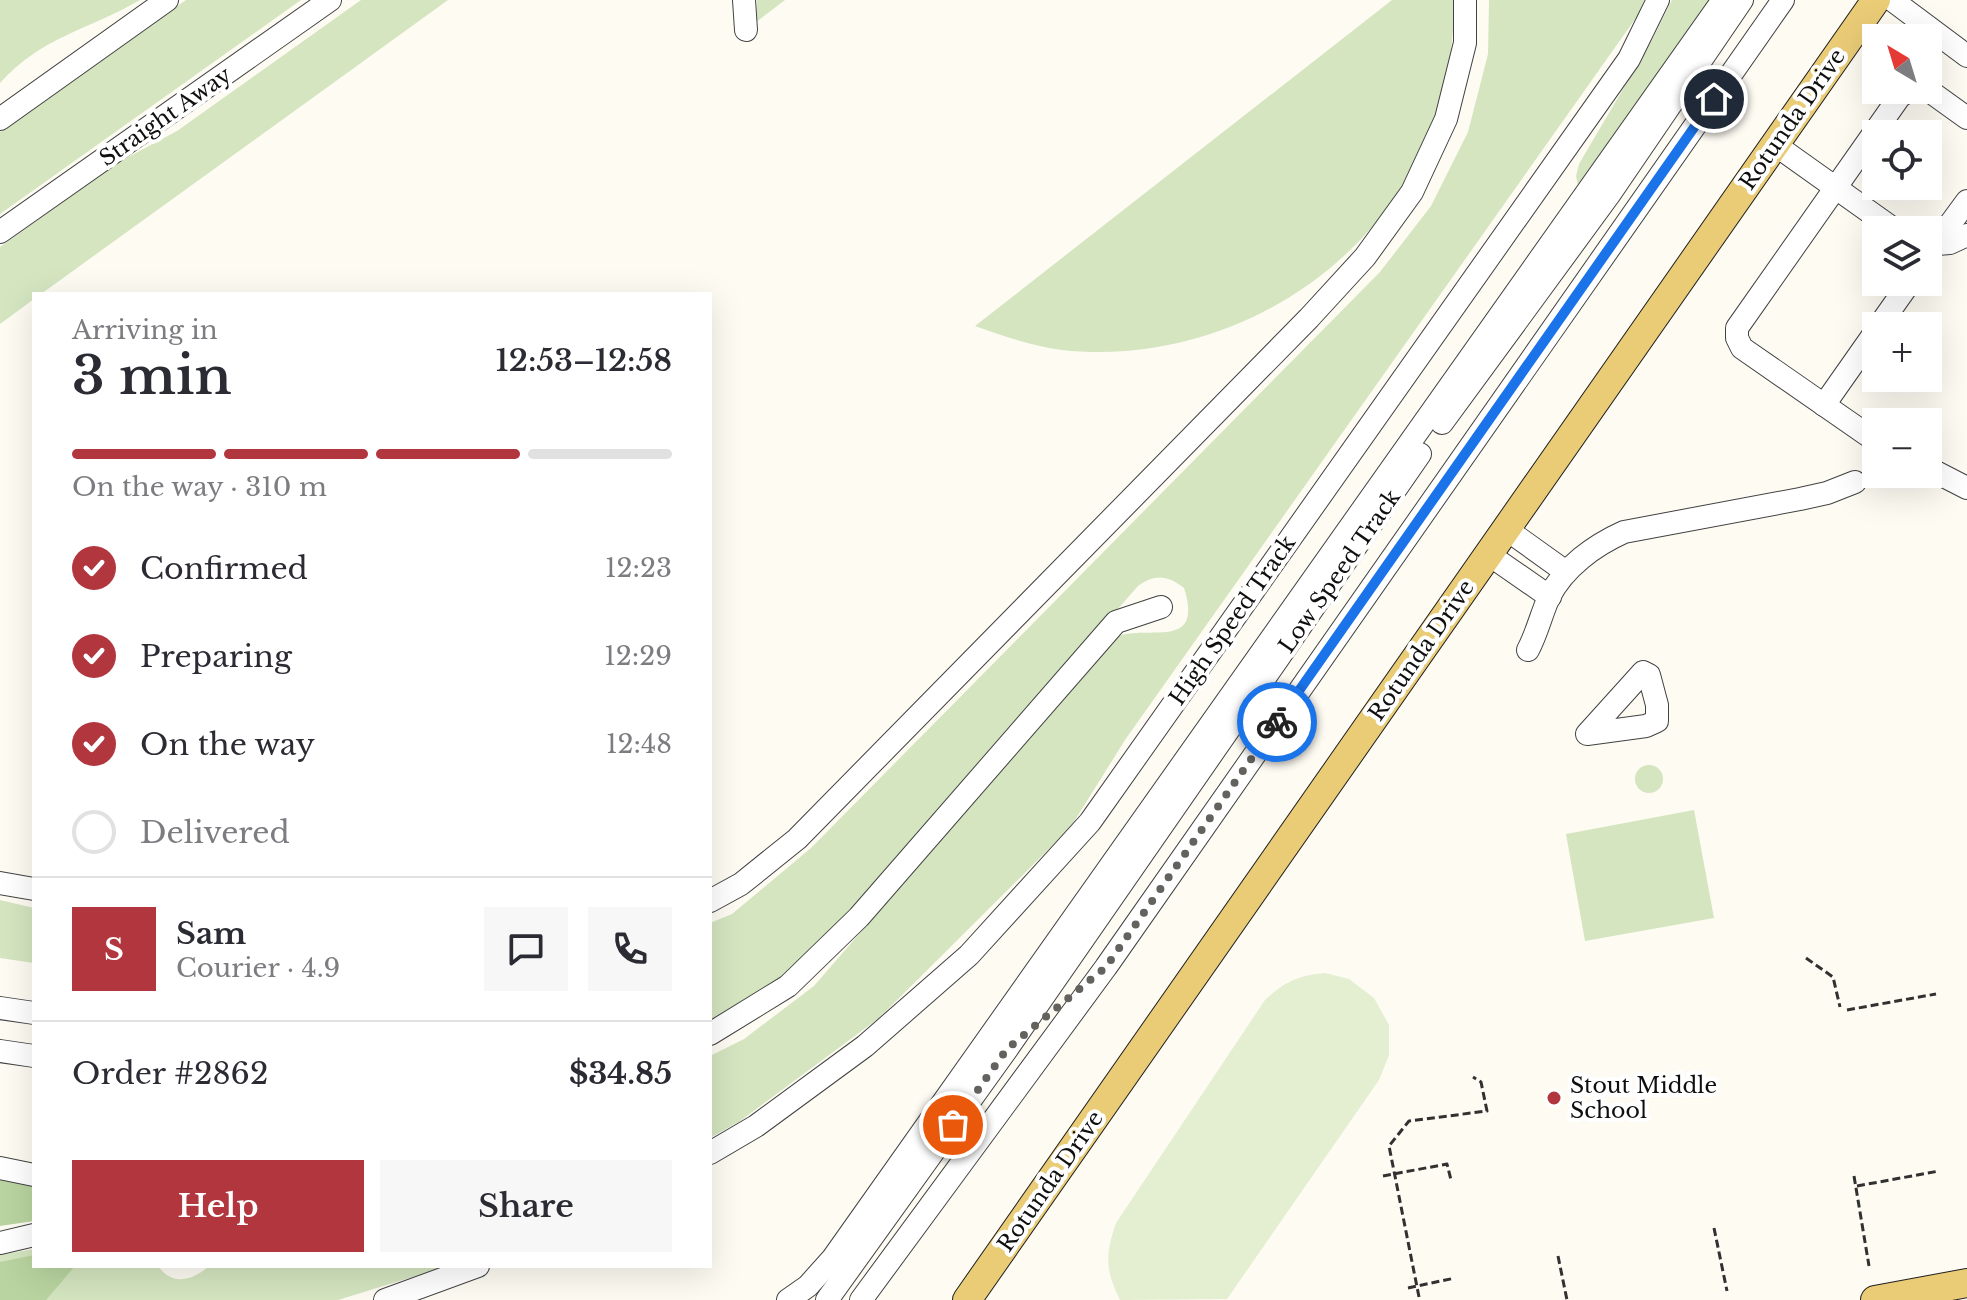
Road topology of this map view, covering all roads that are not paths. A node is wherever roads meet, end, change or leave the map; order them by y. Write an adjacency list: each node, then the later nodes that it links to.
1 (167, 0): 16 (street)
2 (330, 0): 21 (street, Straight Away)
3 (744, 0): 11 (street)
4 (1465, 0): 39 (street)
5 (1658, 0): 47 (street, High Speed Track)
6 (1723, 0): 56 (street)
7 (1742, 0): 44 (street, Low Speed Track)
8 (1783, 0): 40 (street)
9 (1876, 0): 17 (main road, Rotunda Drive)
10 (1892, 0): 12 (street)
11 (746, 30)
12 (1967, 56)
13 (1942, 100): 15 (street)
14 (1894, 104): 18 (street)
15 (1967, 118)
16 (0, 119)
17 (1774, 144): 18 (street); 31 (main road, Rotunda Drive)
18 (1835, 188): 20 (street); 26 (street)
19 (1967, 201): 23 (street)
20 (1875, 216)
21 (0, 232)
22 (1967, 235): 24 (street)
23 (1942, 236)
24 (1942, 247)
25 (1862, 351): 26 (street)
26 (1824, 405): 27 (street)
27 (1862, 431)
28 (1942, 475): 30 (street)
29 (1855, 482): 33 (street)
30 (1967, 488)
31 (1506, 529): 32 (main road, Rotunda Drive); 33 (street)
32 (1488, 554): 34 (street); 59 (main road, Rotunda Drive)
33 (1566, 572): 34 (street)
34 (1550, 597): 36 (street)
35 (1161, 607): 43 (street)
36 (1528, 650)
37 (0, 883): 38 (street)
38 (32, 889)
39 (712, 900)
40 (1106, 967): 44 (street); 58 (street)
41 (0, 1008): 42 (street)
42 (32, 1013)
43 (712, 1033)
44 (1007, 1049): 57 (street, Low Speed Track)
45 (0, 1051): 46 (street)
46 (32, 1056)
47 (712, 1152)
48 (0, 1168): 49 (street)
49 (32, 1175)
50 (32, 1235): 51 (street)
51 (0, 1243)
52 (473, 1268): 55 (street)
53 (1967, 1283): 54 (main road)
54 (1916, 1296): 60 (main road)
55 (385, 1300)
56 (788, 1300)
57 (827, 1300)
58 (861, 1300)
59 (967, 1300)
60 (1875, 1300)

